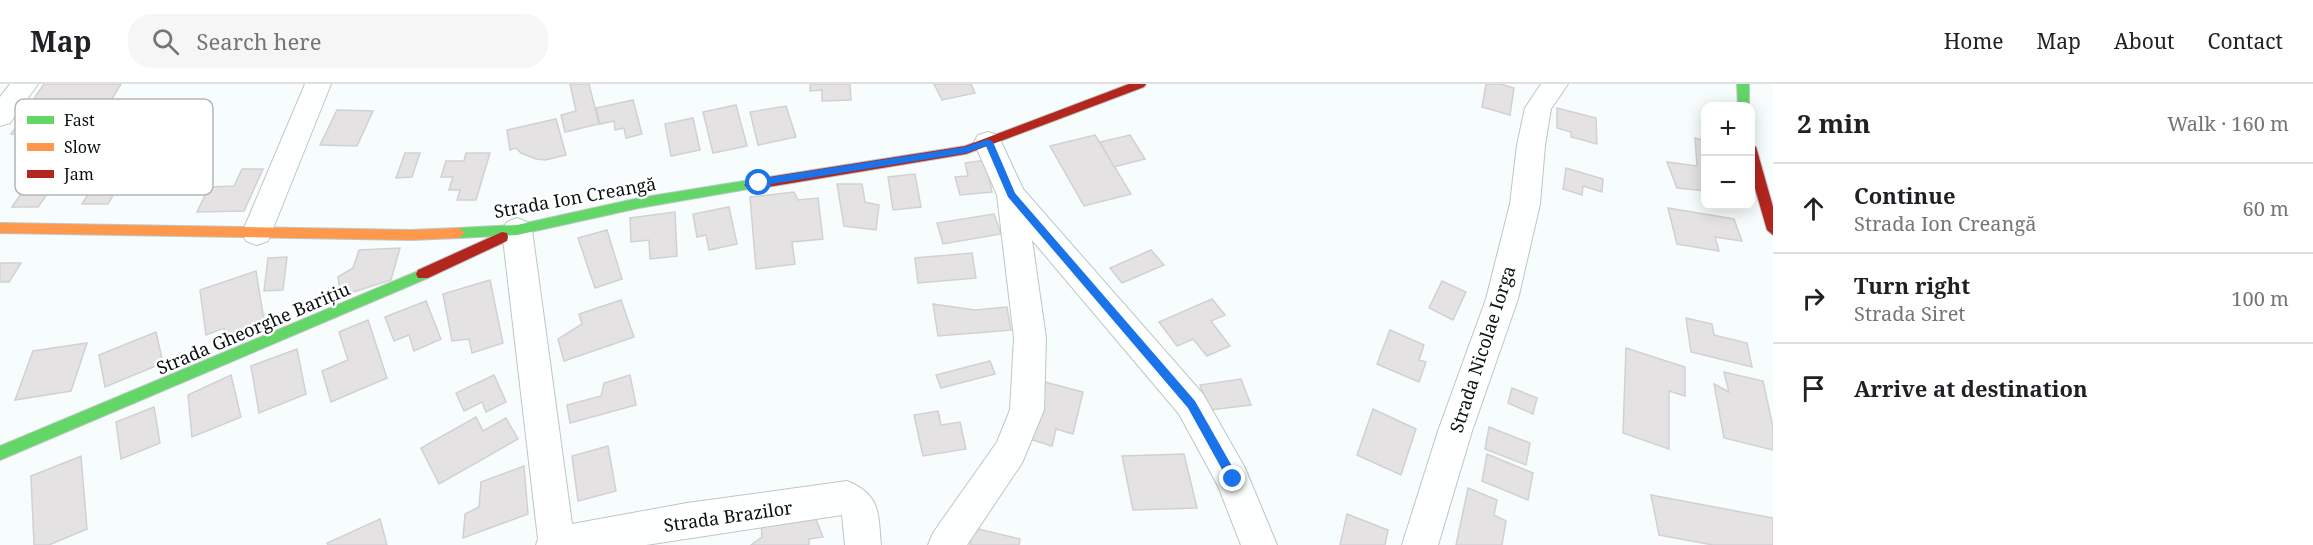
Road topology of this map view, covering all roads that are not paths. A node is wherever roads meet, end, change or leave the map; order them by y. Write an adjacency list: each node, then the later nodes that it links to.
1 (18, 84): 2 (street)
2 (24, 84): 8 (street)
3 (318, 84): 15 (street)
4 (1140, 84): 9 (street, Strada Ion Creangă)
5 (1555, 84): 21 (street, Strada Nicolae Iorga)
6 (1743, 84): 7 (street)
7 (1744, 102)
8 (0, 116)
9 (988, 142): 11 (street); 13 (street, Strada Ion Creangă)
10 (1752, 156): 14 (street)
11 (1011, 195): 19 (street); 20 (street)
12 (0, 228): 15 (street, Strada Ion Creangă)
13 (517, 230): 15 (street, Strada Ion Creangă); 16 (street, Strada Gheorghe Barițiu); 17 (street, Strada Brazilor)
14 (1773, 230)
15 (257, 233)
16 (0, 453)
17 (556, 545): 18 (street, Strada Brazilor)
18 (863, 545)
19 (946, 545)
20 (1259, 545)
21 (1420, 545)

